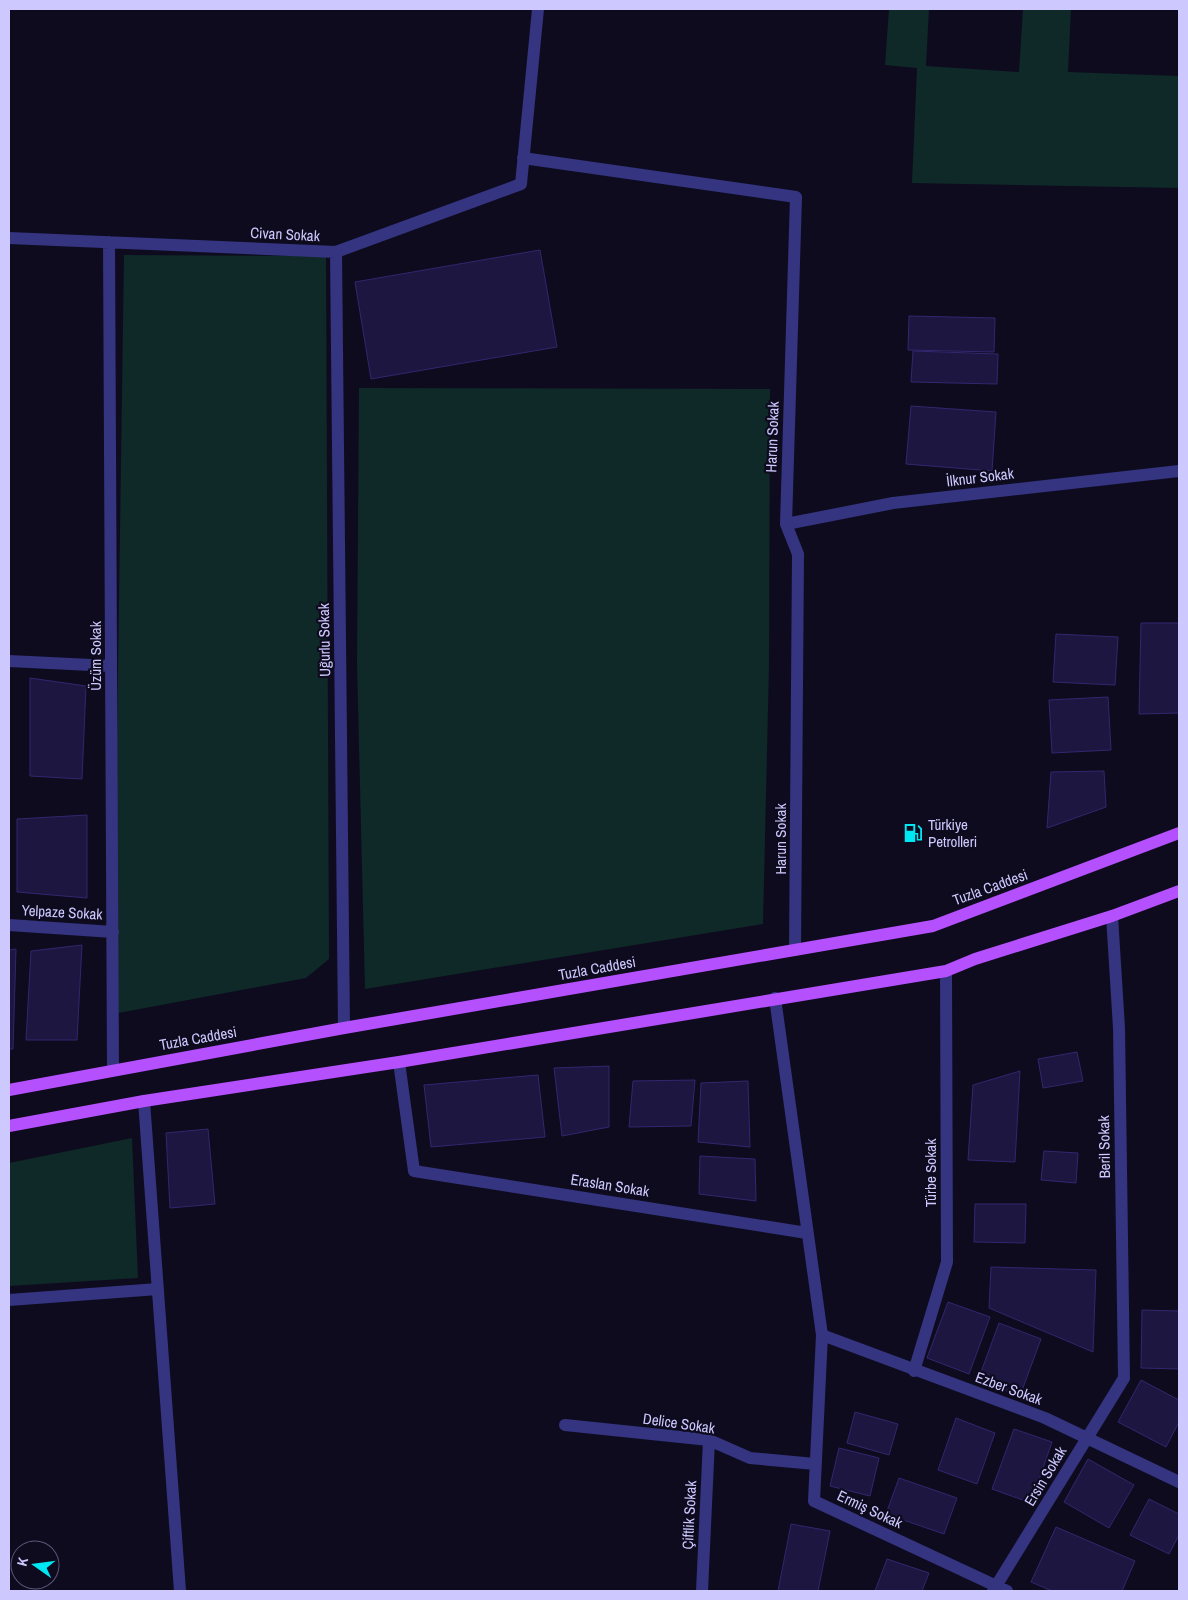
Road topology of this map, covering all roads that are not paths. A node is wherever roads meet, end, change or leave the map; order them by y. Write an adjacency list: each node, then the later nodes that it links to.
1 (538, 9): 2 (street)
2 (523, 158): 5 (street, Civan Sokak); 7 (street, Harun Sokak)
3 (9, 238): 4 (street, Civan Sokak)
4 (109, 242): 5 (street, Civan Sokak); 9 (street, Üzüm Sokak)
5 (336, 252): 18 (street, Uğurlu Sokak)
6 (1179, 470): 7 (street, İlknur Sokak)
7 (786, 524): 15 (street, Harun Sokak)
8 (9, 661): 9 (street)
9 (111, 666): 14 (street, Üzüm Sokak)
10 (1179, 833): 15 (main road, Tuzla Caddesi)
11 (1179, 890): 12 (main road)
12 (1112, 916): 16 (main road); 29 (street, Beril Sokak)
13 (9, 926): 14 (street, Yelpaze Sokak)
14 (112, 932): 20 (street, Üzüm Sokak)
15 (795, 950): 18 (main road, Tuzla Caddesi)
16 (946, 971): 17 (main road); 28 (street, Türbe Sokak)
17 (776, 998): 19 (main road); 24 (street)
18 (344, 1028): 20 (main road, Tuzla Caddesi)
19 (399, 1062): 22 (main road); 24 (street, Eraslan Sokak)
20 (113, 1070): 21 (main road, Tuzla Caddesi)
21 (9, 1090)
22 (144, 1102): 23 (main road); 25 (street)
23 (9, 1126)
24 (807, 1233): 27 (street)
25 (158, 1289): 26 (street); 36 (street)
26 (9, 1300)
27 (822, 1336): 28 (street, Ezber Sokak); 33 (street, Ermiş Sokak)
28 (914, 1370): 31 (street, Ezber Sokak)
29 (1124, 1378): 31 (street, Ersin Sokak)
30 (565, 1425): 32 (street, Delice Sokak)
31 (1086, 1439): 34 (street, Ezber Sokak); 35 (street, Ersin Sokak)
32 (709, 1440): 33 (street, Delice Sokak); 37 (street, Çiftlik Sokak)
33 (815, 1464): 35 (street, Ermiş Sokak)
34 (1179, 1482)
35 (999, 1590)
36 (180, 1591)
37 (702, 1591)

